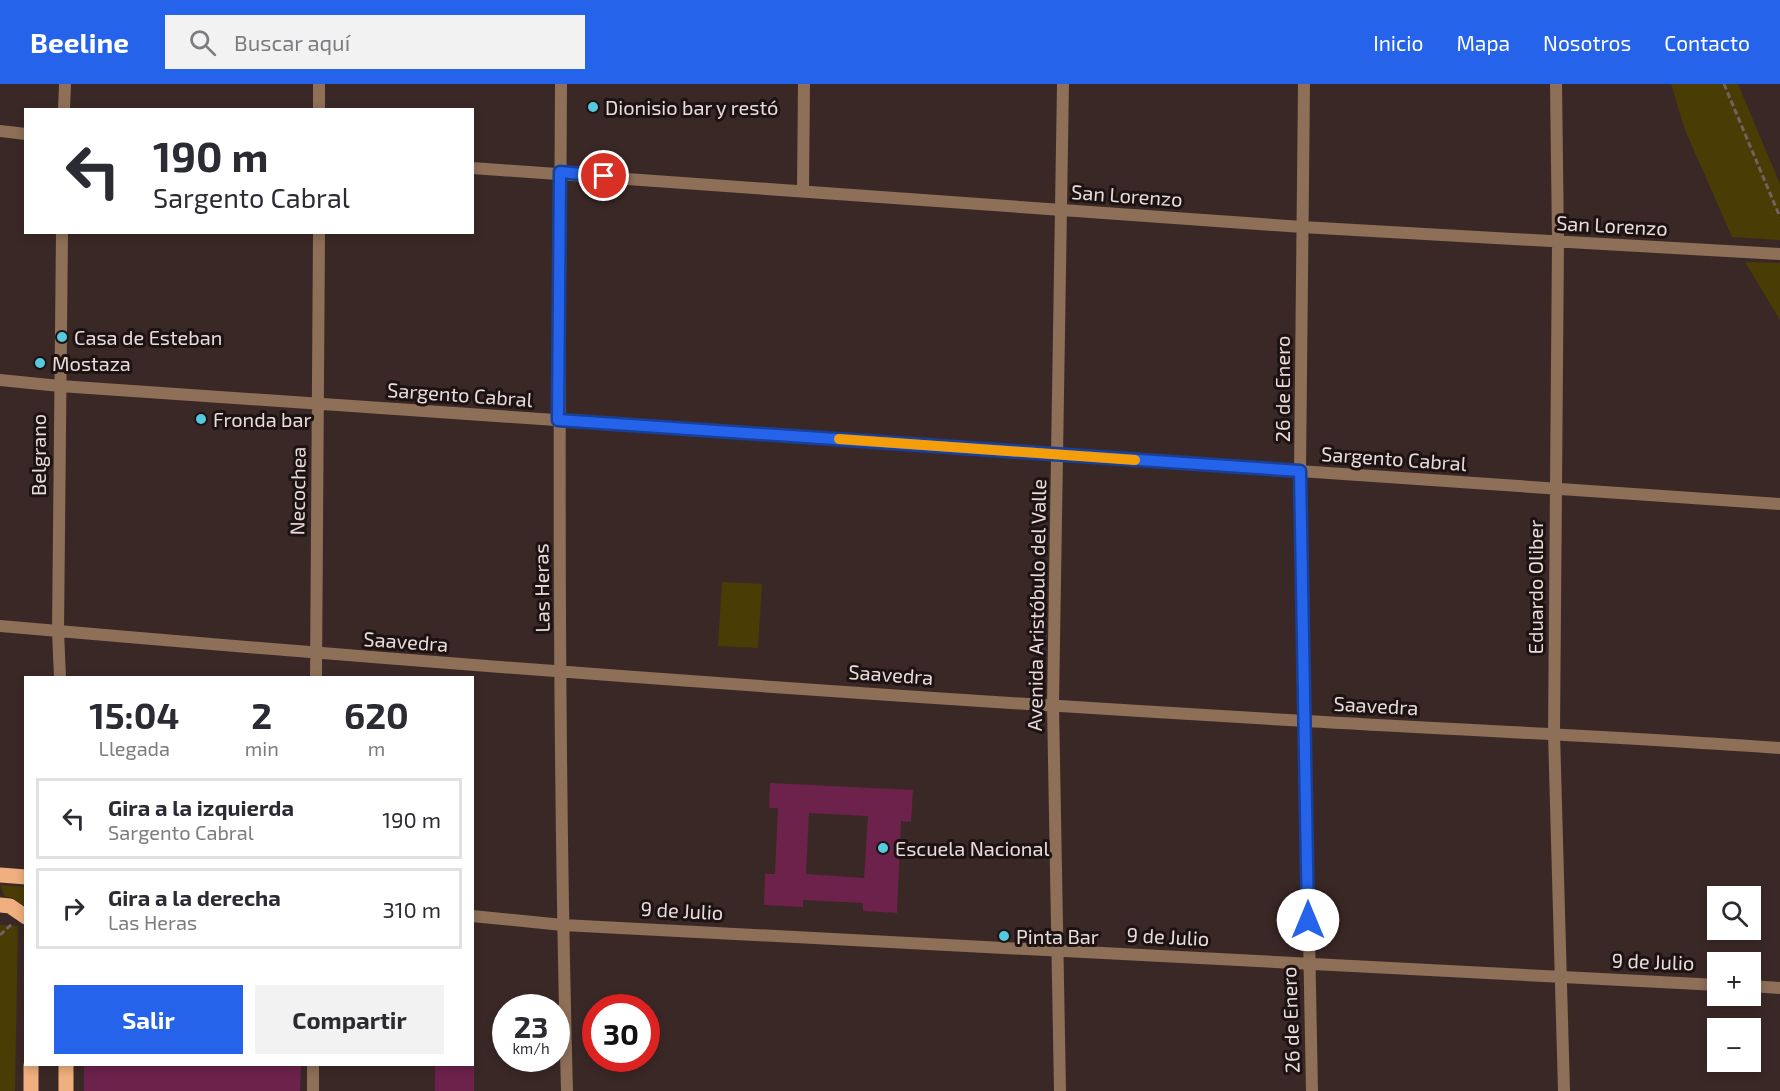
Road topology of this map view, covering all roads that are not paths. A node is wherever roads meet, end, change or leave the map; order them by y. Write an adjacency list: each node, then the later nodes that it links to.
1 (65, 84): 8 (street)
2 (319, 84): 9 (street)
3 (561, 84): 13 (street, Las Heras)
4 (804, 84): 14 (street)
5 (1064, 84): 15 (street, Avenida Aristóbulo del Valle)
6 (1304, 84): 16 (street, 26 de Enero)
7 (1556, 84): 19 (street, Eduardo Oliber)
8 (64, 108)
9 (319, 108)
10 (0, 131): 11 (street)
11 (24, 134)
12 (474, 168): 13 (street, San Lorenzo)
13 (560, 172): 14 (street, San Lorenzo); 24 (street, Las Heras)
14 (803, 190): 15 (street, San Lorenzo)
15 (1063, 210): 16 (street, San Lorenzo); 25 (street, Avenida Aristóbulo del Valle)
16 (1302, 228): 19 (street, San Lorenzo); 26 (street, 26 de Enero)
17 (62, 234): 22 (street, Belgrano)
18 (319, 234): 23 (street, Necochea)
19 (1558, 241): 20 (street, San Lorenzo); 27 (street, Eduardo Oliber)
20 (1780, 254)
21 (0, 380): 22 (street, Sargento Cabral)
22 (60, 386): 23 (street, Sargento Cabral); 30 (street, Belgrano)
23 (318, 404): 24 (street, Sargento Cabral); 31 (street, Necochea)
24 (558, 420): 25 (street, Sargento Cabral); 32 (street, Las Heras)
25 (1057, 454): 26 (street, Sargento Cabral); 35 (street, Avenida Aristóbulo del Valle)
26 (1300, 471): 27 (street, Sargento Cabral); 36 (street, 26 de Enero)
27 (1555, 488): 28 (street, Sargento Cabral); 37 (street, Eduardo Oliber)
28 (1780, 504)
29 (0, 626): 30 (street, Saavedra)
30 (58, 631): 31 (street, Saavedra); 33 (street, Belgrano)
31 (315, 654): 32 (street, Saavedra); 34 (street, Necochea)
32 (562, 671): 35 (street, Saavedra); 44 (street, Las Heras)
33 (60, 676)
34 (316, 676)
35 (1053, 705): 36 (street, Saavedra); 45 (street, Avenida Aristóbulo del Valle)
36 (1306, 721): 37 (street, Saavedra); 46 (street, 26 de Enero)
37 (1554, 733): 38 (street, Saavedra); 47 (street, Eduardo Oliber)
38 (1780, 748)
39 (0, 875): 40 (main road)
40 (24, 877)
41 (0, 905): 42 (main road)
42 (24, 915)
43 (474, 916): 44 (street, 9 de Julio)
44 (563, 925): 45 (street, 9 de Julio); 57 (street, Las Heras)
45 (1056, 951): 46 (street, 9 de Julio); 58 (street, Avenida Aristóbulo del Valle)
46 (1308, 964): 47 (street, 9 de Julio); 59 (street, 26 de Enero)
47 (1559, 978): 48 (street, 9 de Julio); 60 (street, Eduardo Oliber)
48 (1707, 985)
49 (1761, 987): 50 (street)
50 (1780, 988)
51 (31, 1066): 54 (main road)
52 (66, 1066): 55 (main road)
53 (314, 1066): 56 (street)
54 (31, 1091)
55 (66, 1091)
56 (313, 1091)
57 (567, 1091)
58 (1060, 1091)
59 (1312, 1091)
60 (1564, 1091)

